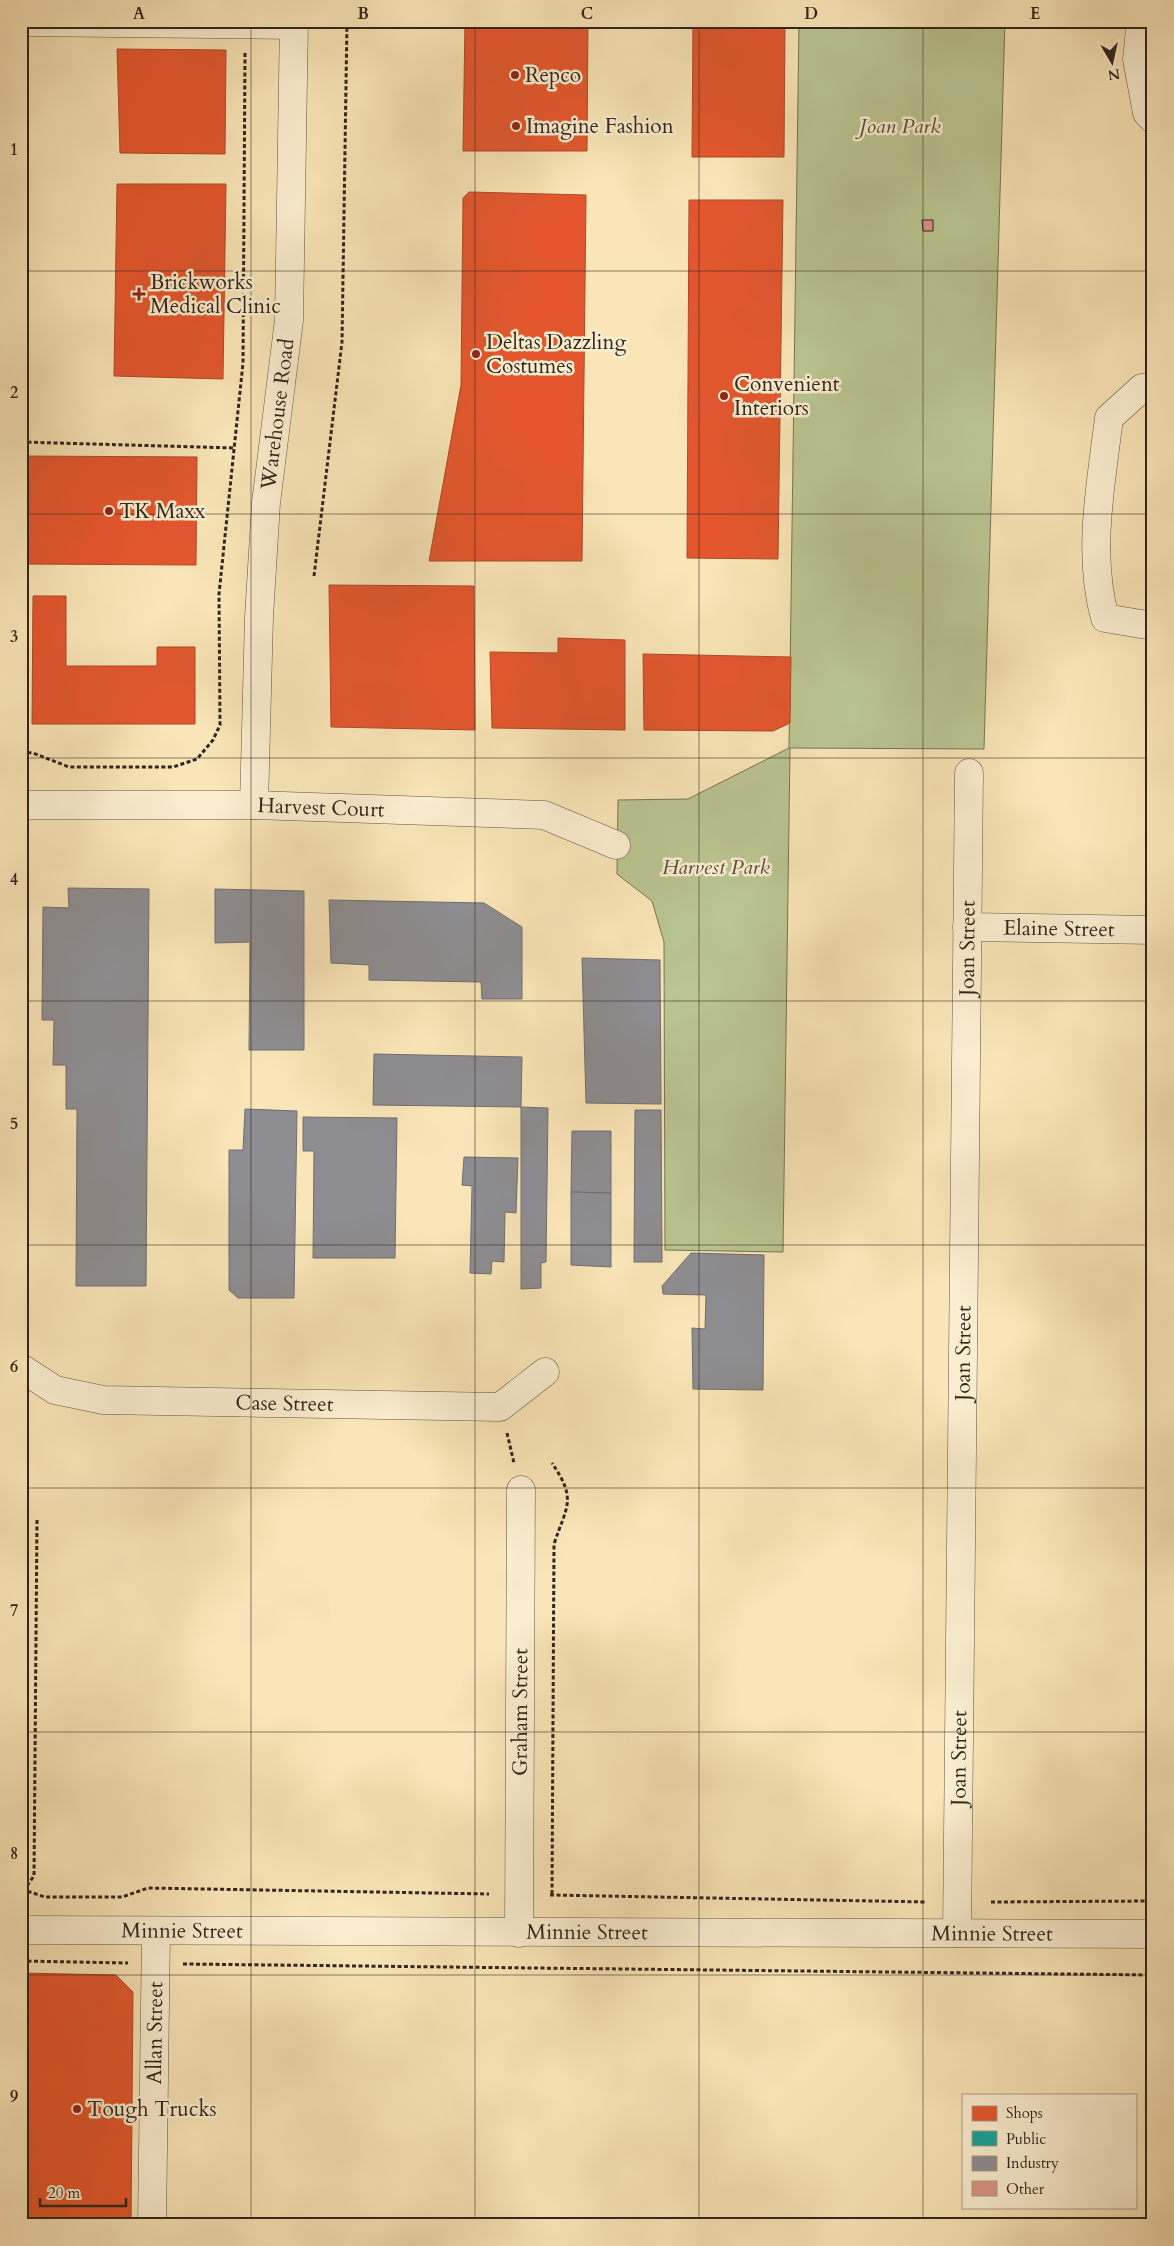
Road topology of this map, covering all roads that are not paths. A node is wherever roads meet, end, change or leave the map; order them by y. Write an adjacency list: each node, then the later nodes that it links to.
1 (1141, 21): 4 (street)
2 (21, 22): 3 (street)
3 (294, 23): 9 (street, Warehouse Road)
4 (1153, 118)
5 (1153, 386): 6 (street)
6 (1153, 626)
7 (969, 773): 11 (street, Joan Street)
8 (21, 805): 9 (street, Harvest Court)
9 (254, 805): 10 (street, Harvest Court)
10 (616, 845)
11 (967, 927): 12 (street, Elaine Street); 19 (street, Joan Street)
12 (1153, 930)
13 (21, 1368): 14 (street, Case Street)
14 (545, 1372)
15 (521, 1490): 18 (street, Graham Street)
16 (21, 1930): 17 (street, Minnie Street)
17 (156, 1931): 18 (street, Minnie Street); 21 (street, Allan Street)
18 (519, 1933): 19 (street, Minnie Street)
19 (957, 1933): 20 (street, Minnie Street)
20 (1153, 1934)
21 (152, 2225)

